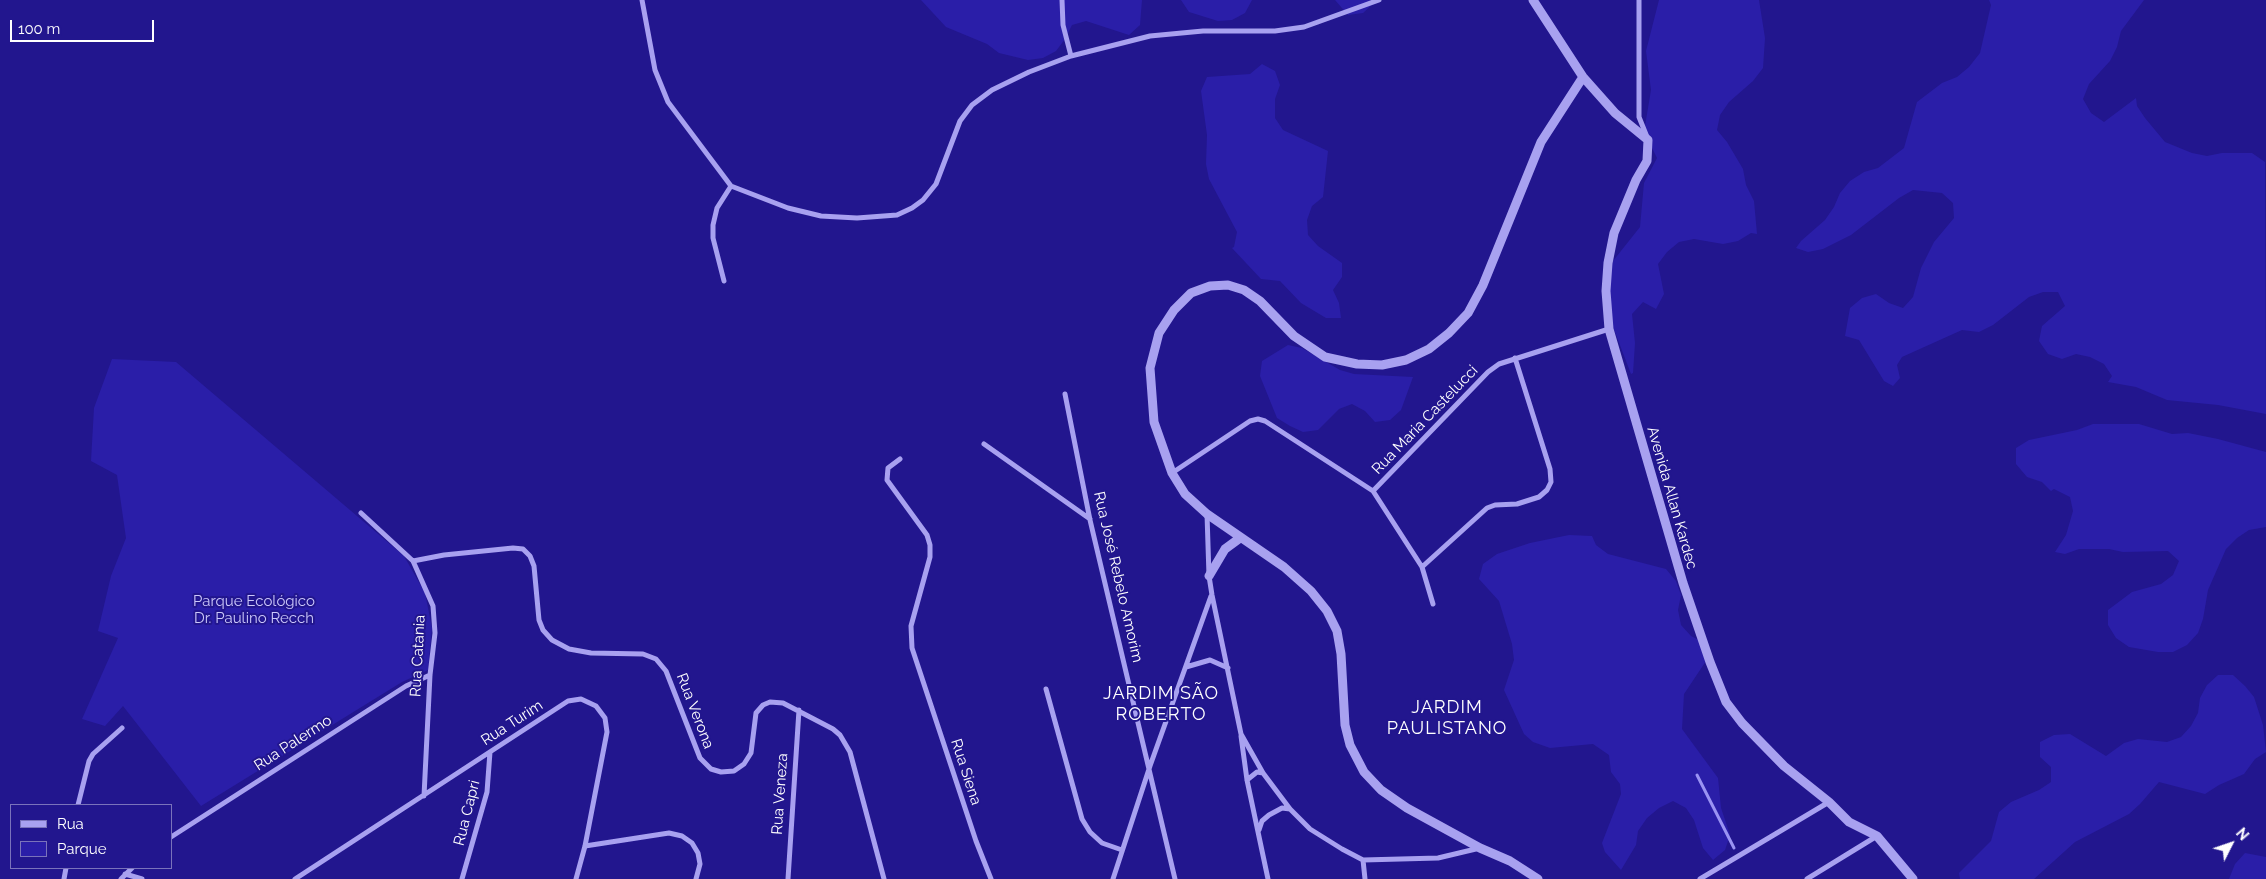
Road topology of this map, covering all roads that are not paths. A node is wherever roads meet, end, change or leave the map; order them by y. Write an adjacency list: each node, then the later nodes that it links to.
1 (642, 0): 9 (street)
2 (1062, 0): 6 (street)
3 (1379, 0): 6 (street)
4 (1533, 0): 7 (street)
5 (1640, 0): 8 (street)
6 (1071, 56): 9 (street)
7 (1583, 77): 8 (street); 16 (street)
8 (1648, 140): 11 (street, Avenida Allan Kardec)
9 (731, 186): 10 (street)
10 (724, 281)
11 (1609, 329): 12 (street, Rua Maria Castelucci); 39 (street, Avenida Allan Kardec)
12 (1515, 358): 17 (street, Rua Maria Castelucci); 23 (street)
13 (1065, 394): 20 (street, Rua José Rebelo Amorim)
14 (984, 444): 20 (street)
15 (900, 459): 59 (street, Rua Siena)
16 (1172, 473): 17 (street); 19 (street)
17 (1373, 491): 23 (street)
18 (361, 514): 22 (street, Rua Catania)
19 (1207, 514): 21 (street); 24 (street)
20 (1090, 520): 35 (street, Rua José Rebelo Amorim)
21 (1240, 538): 24 (street); 46 (street)
22 (412, 561): 29 (street, Rua Catania); 31 (street, Rua Verona)
23 (1422, 567): 26 (street)
24 (1209, 576): 25 (street)
25 (1212, 596): 27 (street); 28 (street)
26 (1433, 604)
27 (1186, 666): 28 (street); 35 (street)
28 (1228, 668): 33 (street)
29 (430, 676): 38 (street, Rua Catania); 43 (street, Rua Palermo)
30 (1046, 689): 47 (street)
31 (798, 710): 57 (street, Rua Veneza); 58 (street, Rua Verona)
32 (122, 728): 40 (street)
33 (1241, 734): 36 (street); 37 (street)
34 (490, 752): 38 (street, Rua Turim); 45 (street, Rua Turim); 54 (street, Rua Capri)
35 (1150, 766): 47 (street); 61 (street, Rua José Rebelo Amorim)
36 (1263, 773): 37 (street); 41 (street)
37 (1246, 780): 42 (street)
38 (424, 796): 53 (street, Rua Turim)
39 (1829, 802): 44 (street, Avenida Allan Kardec); 65 (street)
40 (78, 804)
41 (1290, 809): 42 (street); 48 (street)
42 (1259, 831): 62 (street)
43 (172, 835)
44 (1877, 836): 66 (street); 67 (street)
45 (584, 846): 55 (street, Rua Turim); 56 (street)
46 (1480, 848): 48 (street); 64 (street)
47 (1122, 850): 60 (street)
48 (1363, 860): 63 (street)
49 (131, 869): 50 (street)
50 (125, 874): 51 (street); 52 (street)
51 (121, 879)
52 (142, 879)
53 (295, 879)
54 (462, 879)
55 (576, 879)
56 (696, 879)
57 (788, 879)
58 (884, 879)
59 (991, 879)
60 (1113, 879)
61 (1175, 879)
62 (1268, 879)
63 (1364, 879)
64 (1538, 879)
65 (1700, 879)
66 (1807, 879)
67 (1913, 879)

